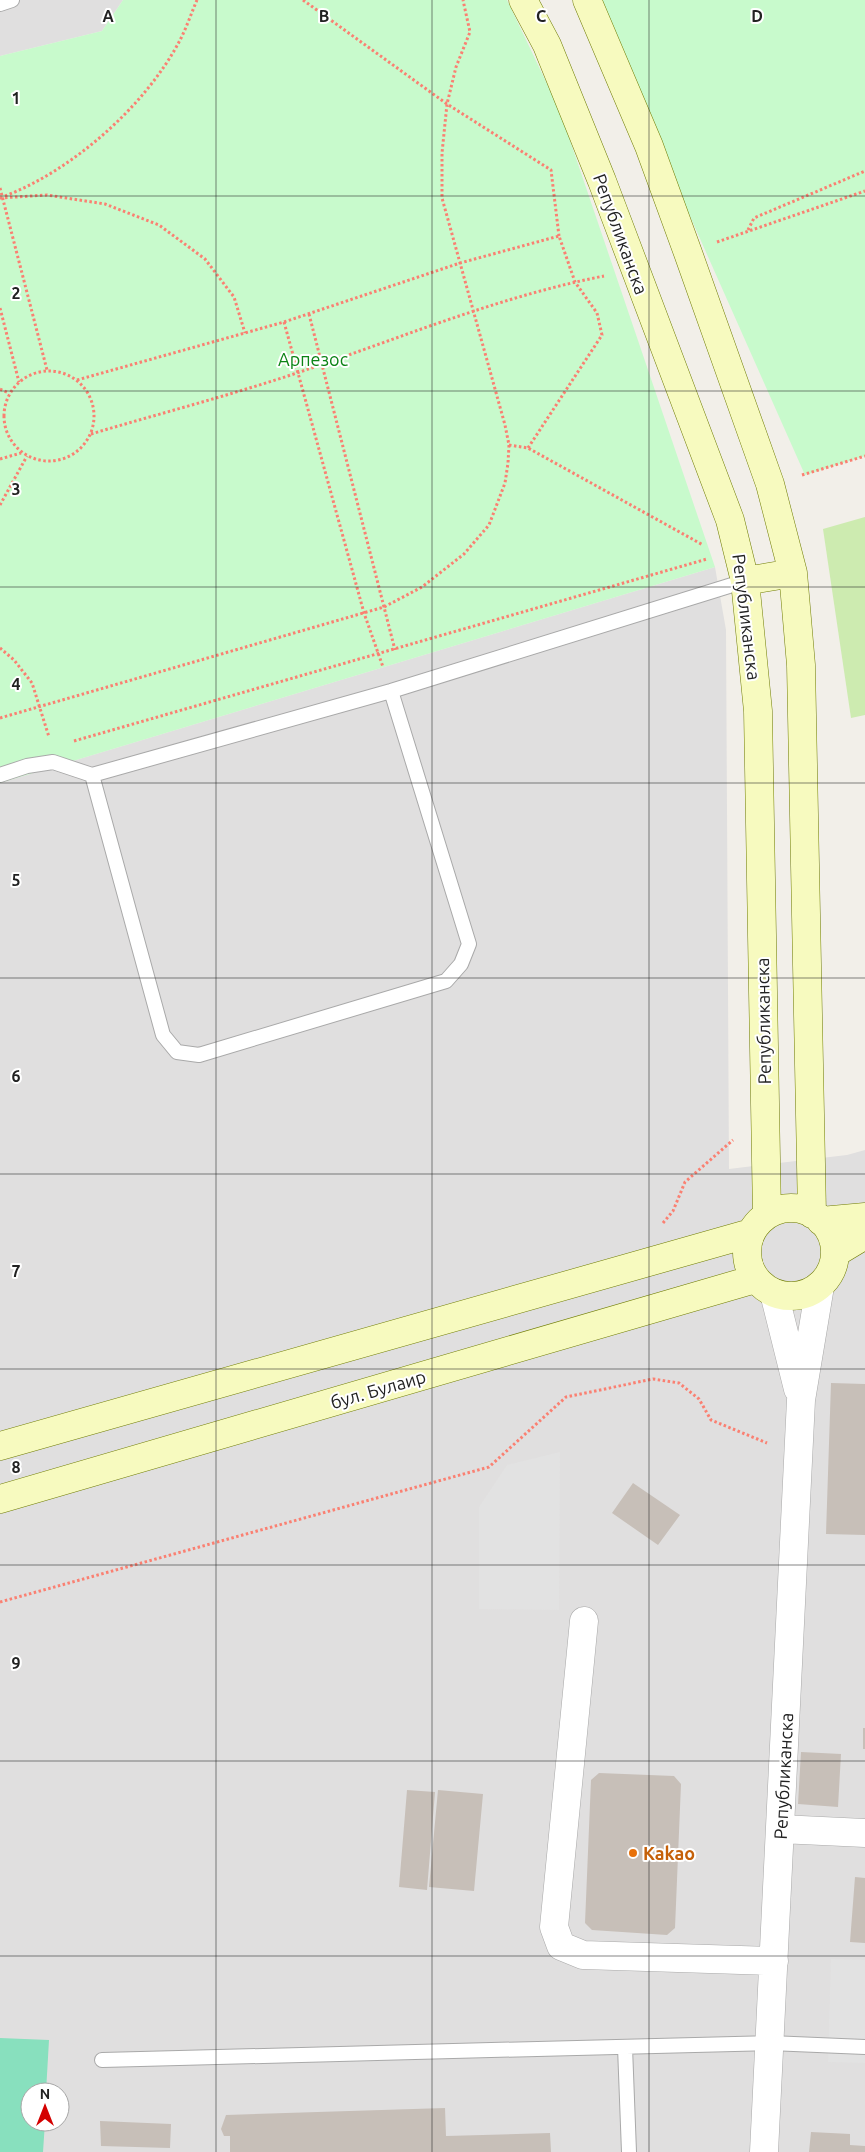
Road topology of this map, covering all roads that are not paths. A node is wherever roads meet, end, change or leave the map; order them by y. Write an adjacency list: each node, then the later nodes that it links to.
1 (12, 0): 4 (lane)
2 (523, 0): 6 (main road, Републиканска)
3 (588, 2): 5 (main road)
4 (0, 4)
5 (793, 573): 6 (main road); 10 (main road)
6 (745, 581): 7 (lane); 12 (main road, Републиканска)
7 (391, 691): 8 (lane); 8 (lane)
8 (92, 774): 9 (lane)
9 (0, 775)
10 (816, 1217): 11 (main road); 12 (main road); 14 (main road)
11 (865, 1217)
12 (759, 1224): 15 (main road); 18 (main road)
13 (865, 1235): 14 (main road)
14 (835, 1253): 16 (main road)
15 (765, 1286): 16 (main road); 17 (street, Републиканска); 19 (main road, бул. Булаир)
16 (820, 1286): 17 (street, Републиканска)
17 (801, 1400): 21 (street, Републиканска)
18 (0, 1446)
19 (0, 1499)
20 (584, 1621): 23 (street)
21 (780, 1829): 22 (street); 23 (street, Републиканска)
22 (865, 1833)
23 (774, 1961): 24 (street, Републиканска)
24 (770, 2043): 25 (lane); 26 (lane); 29 (street, Републиканска)
25 (626, 2047): 27 (lane); 28 (lane)
26 (865, 2047)
27 (102, 2060)
28 (630, 2152)
29 (764, 2152)

